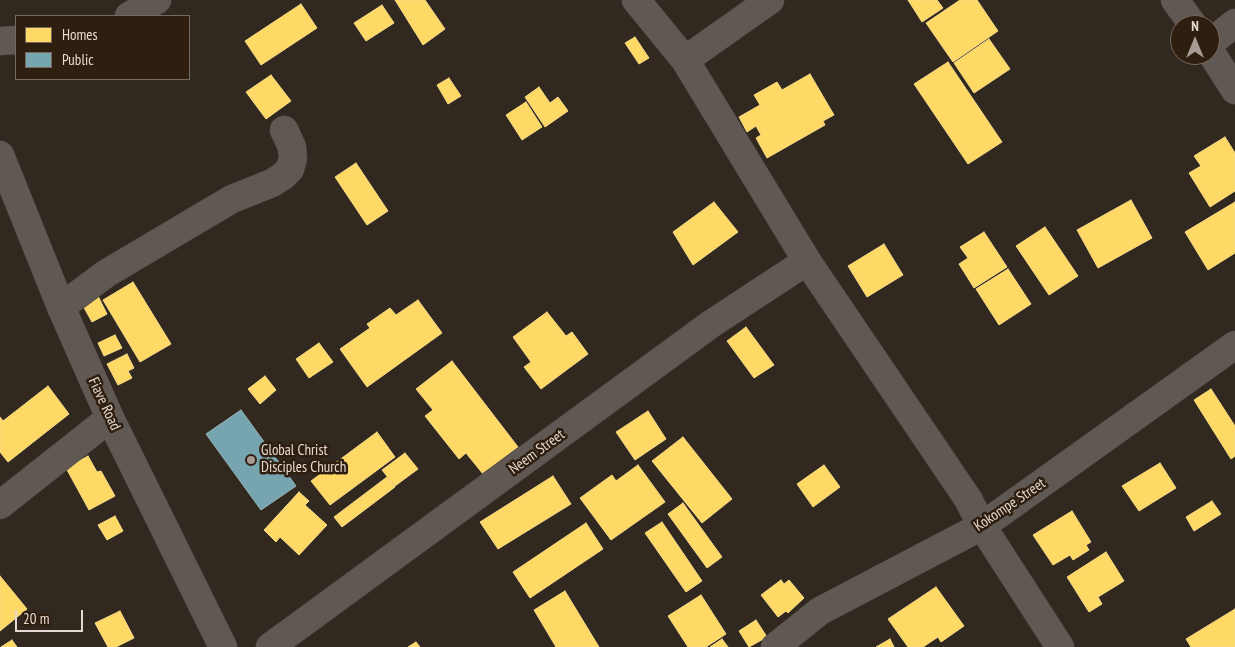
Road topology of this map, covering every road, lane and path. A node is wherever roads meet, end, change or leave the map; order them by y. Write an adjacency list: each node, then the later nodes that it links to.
1 (158, 0): 5 (street)
2 (636, 0): 11 (street)
3 (770, 0): 11 (street)
4 (1176, 0): 6 (street)
5 (132, 15)
6 (1186, 15)
7 (1235, 23): 8 (street)
8 (1220, 35)
9 (15, 40): 10 (street)
10 (0, 41)
11 (685, 60): 16 (street)
12 (1219, 65): 13 (street)
13 (1235, 90)
14 (284, 130): 17 (street)
15 (0, 155): 17 (street, Fiave Road)
16 (807, 261): 21 (street); 23 (street, Neem Street)
17 (61, 308): 19 (street, Fiave Road)
18 (1235, 345): 21 (street, Kokompe Street)
19 (110, 418): 20 (street); 22 (street, Fiave Road)
20 (0, 505)
21 (982, 526): 24 (street, Kokompe Street); 25 (street)
22 (223, 647)
23 (270, 647)
24 (775, 647)
25 (1060, 647)

